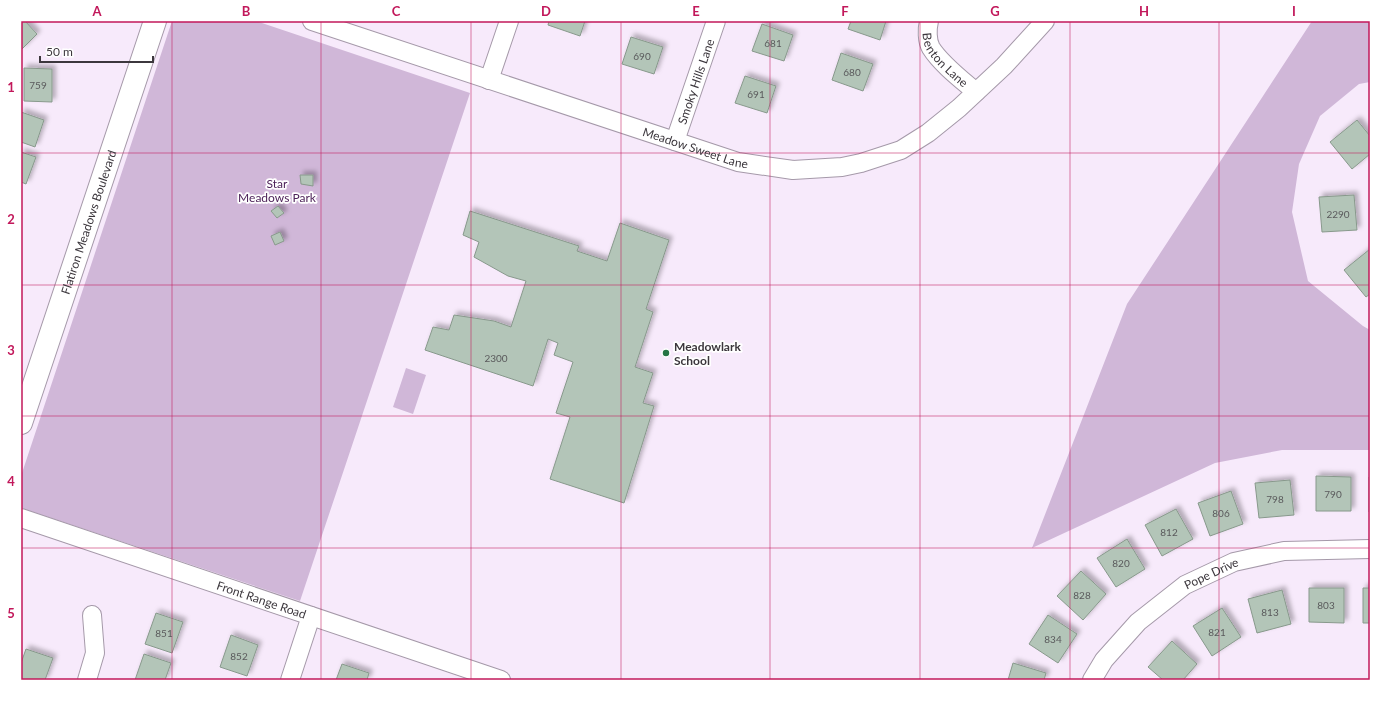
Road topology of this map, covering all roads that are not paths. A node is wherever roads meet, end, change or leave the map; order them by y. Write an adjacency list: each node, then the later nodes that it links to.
1 (155, 21): 10 (street, Flatiron Meadows Boulevard)
2 (312, 21): 7 (street, Meadow Sweet Lane)
3 (509, 21): 7 (street)
4 (716, 21): 9 (street, Smoky Hills Lane)
5 (930, 21): 8 (street, Benton Lane)
6 (1045, 21): 8 (street, Meadow Sweet Lane)
7 (489, 80): 9 (street, Meadow Sweet Lane)
8 (976, 92): 9 (street, Meadow Sweet Lane)
9 (675, 142)
10 (21, 423)
11 (21, 518): 14 (street, Front Range Road)
12 (1370, 549): 18 (street, Pope Drive)
13 (92, 615): 15 (street)
14 (311, 616): 16 (street); 17 (street, Front Range Road)
15 (86, 680)
16 (290, 680)
17 (501, 680)
18 (1092, 680)

